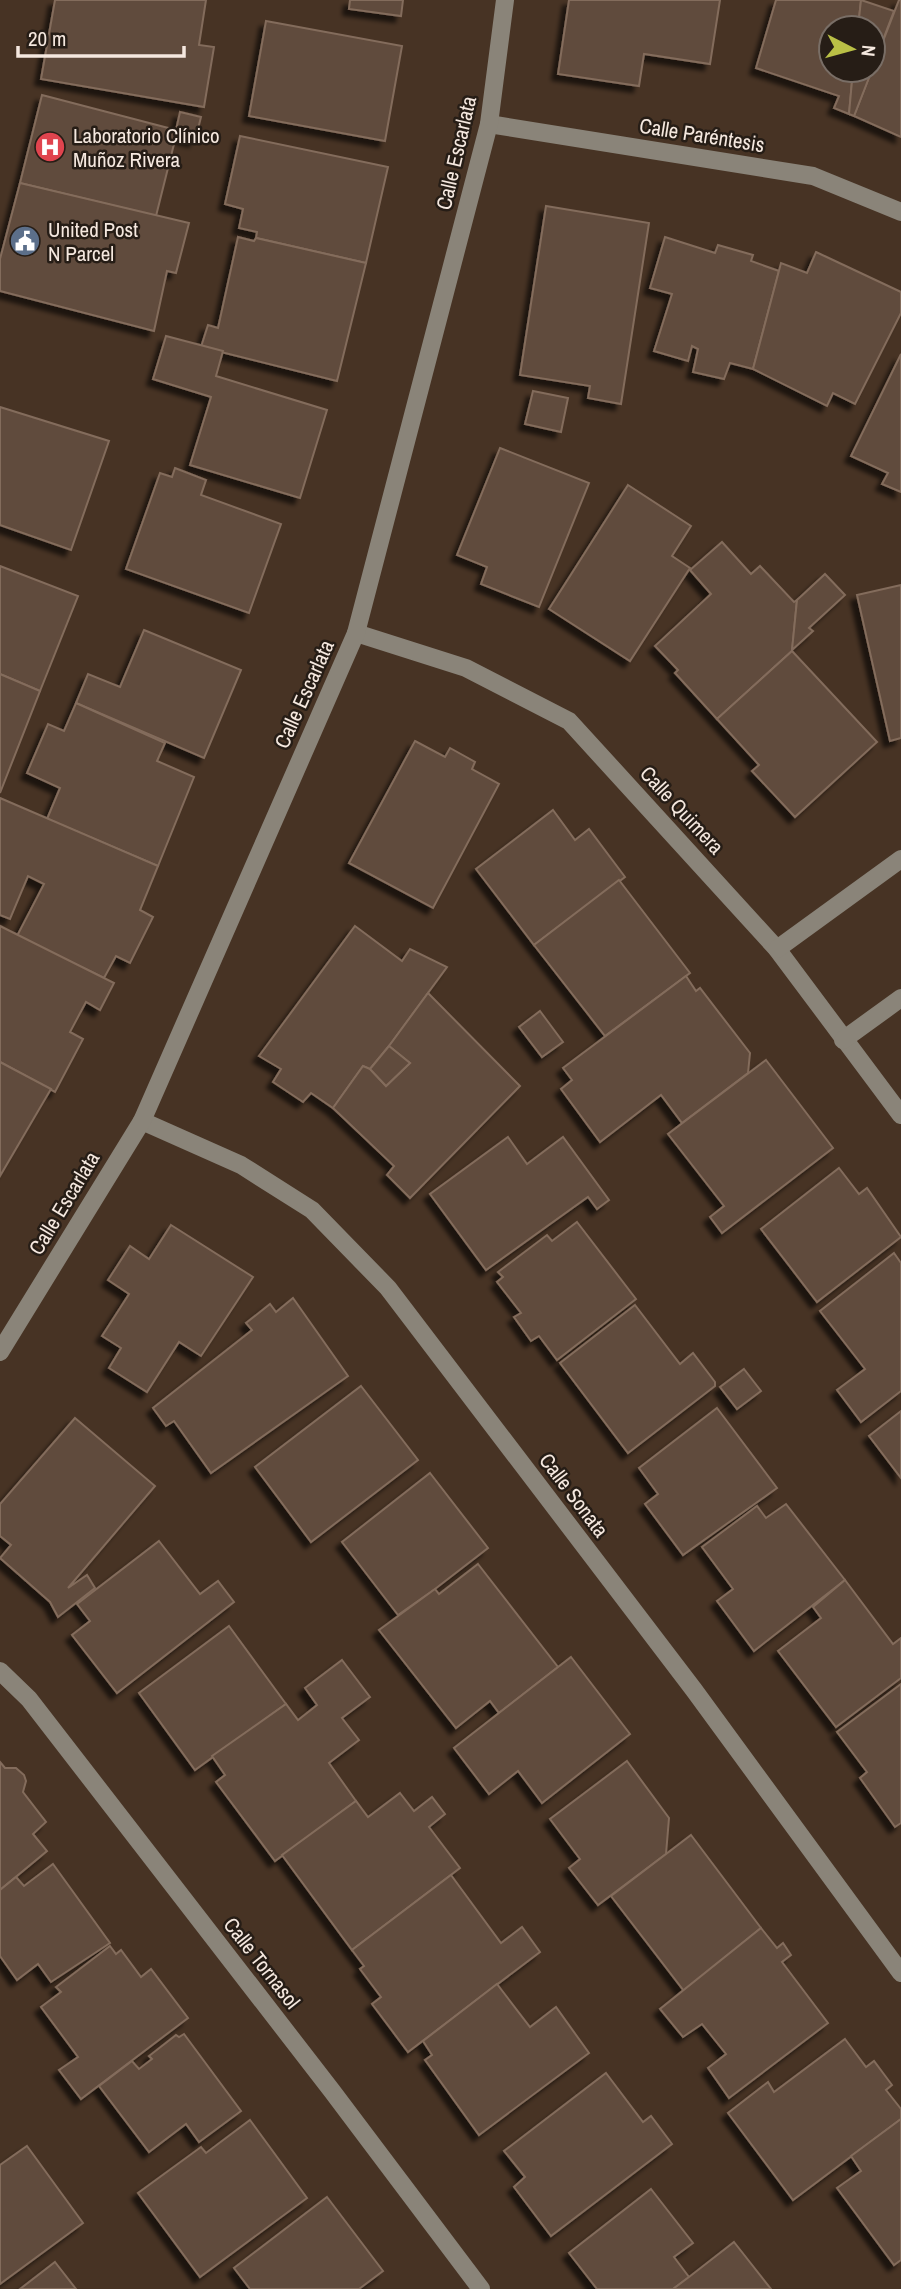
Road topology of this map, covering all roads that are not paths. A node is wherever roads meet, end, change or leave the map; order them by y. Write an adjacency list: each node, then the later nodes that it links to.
1 (505, 0): 2 (street, Calle Escarlata)
2 (489, 124): 3 (street, Calle Paréntesis); 4 (street, Calle Escarlata)
3 (901, 212)
4 (356, 633): 6 (street, Calle Quimera); 10 (street, Calle Escarlata)
5 (901, 859): 6 (street)
6 (777, 949): 8 (street, Calle Quimera)
7 (901, 998): 8 (street)
8 (844, 1040): 9 (street, Calle Quimera)
9 (901, 1115)
10 (142, 1121): 11 (street, Calle Escarlata); 13 (street, Calle Sonata)
11 (0, 1352)
12 (0, 1671): 14 (street, Calle Tornasol)
13 (901, 1973)
14 (481, 2289)

